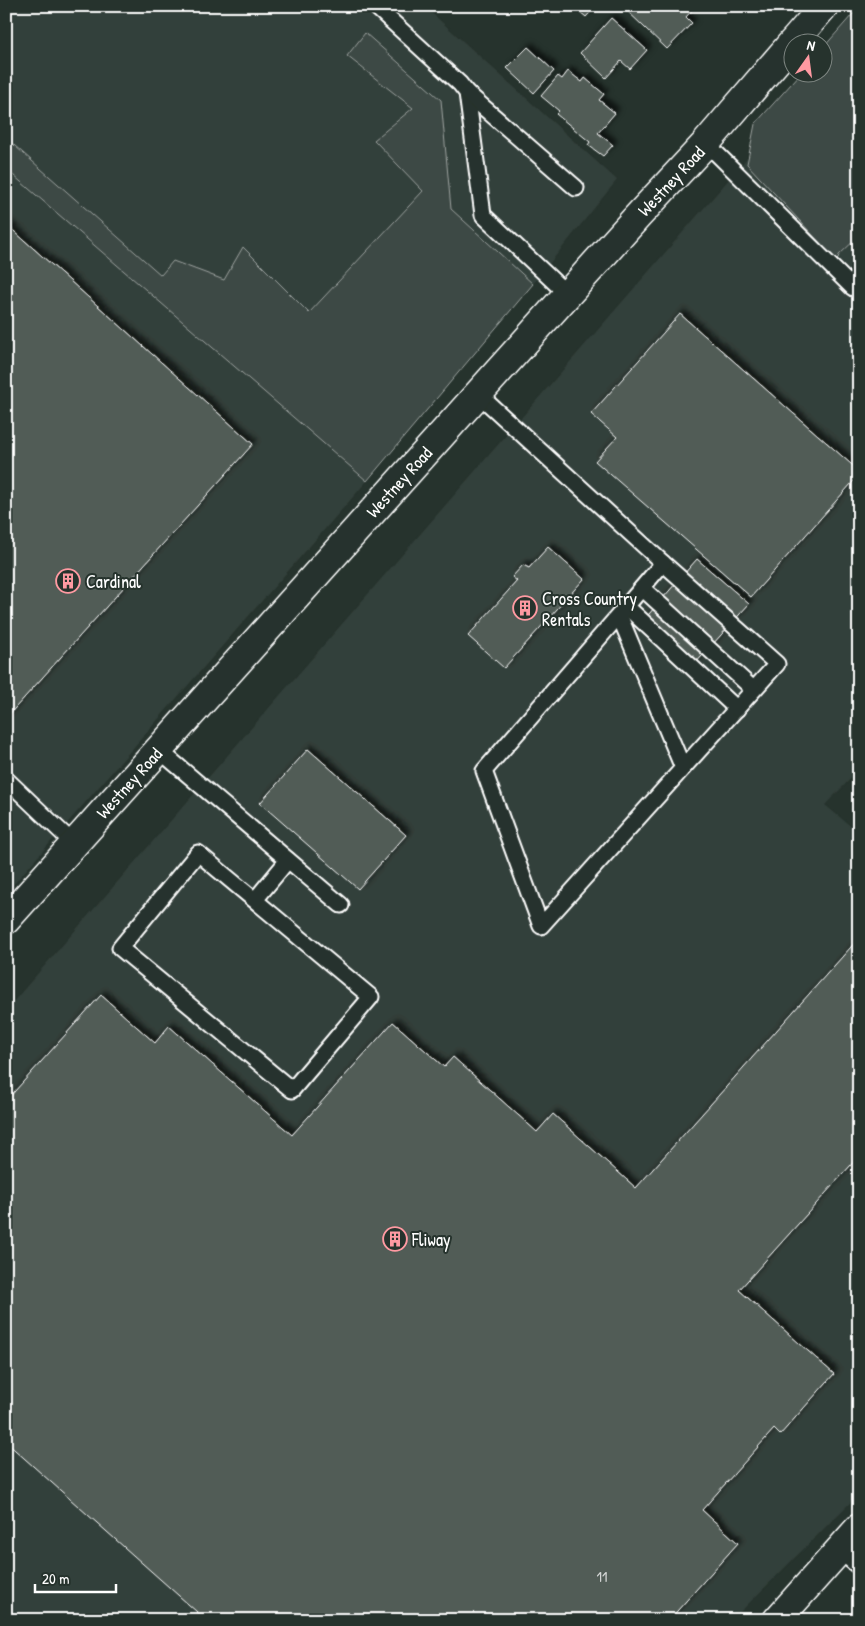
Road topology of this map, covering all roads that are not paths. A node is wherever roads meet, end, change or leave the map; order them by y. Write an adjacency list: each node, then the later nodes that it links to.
1 (375, 6): 5 (lane)
2 (824, 6): 3 (street, Westney Road)
3 (802, 32)
4 (782, 56): 6 (street, Westney Road)
5 (467, 93): 7 (lane); 9 (lane)
6 (706, 144): 8 (lane); 9 (street, Westney Road)
7 (576, 188)
8 (859, 282)
9 (567, 294): 10 (street, Westney Road)
10 (478, 394): 11 (lane); 16 (street, Westney Road)
11 (663, 563): 12 (lane); 14 (lane)
12 (642, 588): 13 (lane); 14 (lane)
13 (623, 610): 15 (lane); 17 (lane); 17 (lane)
14 (753, 689): 15 (lane)
15 (737, 709): 17 (lane)
16 (159, 750): 19 (street, Westney Road); 20 (lane)
17 (683, 768)
18 (6, 780): 19 (lane)
19 (74, 844): 23 (street, Westney Road)
20 (288, 860): 21 (lane); 22 (lane)
21 (254, 900): 21 (lane)
22 (341, 905)
23 (6, 920)
24 (859, 1528): 25 (street)
25 (849, 1558): 26 (street)
26 (777, 1620)

